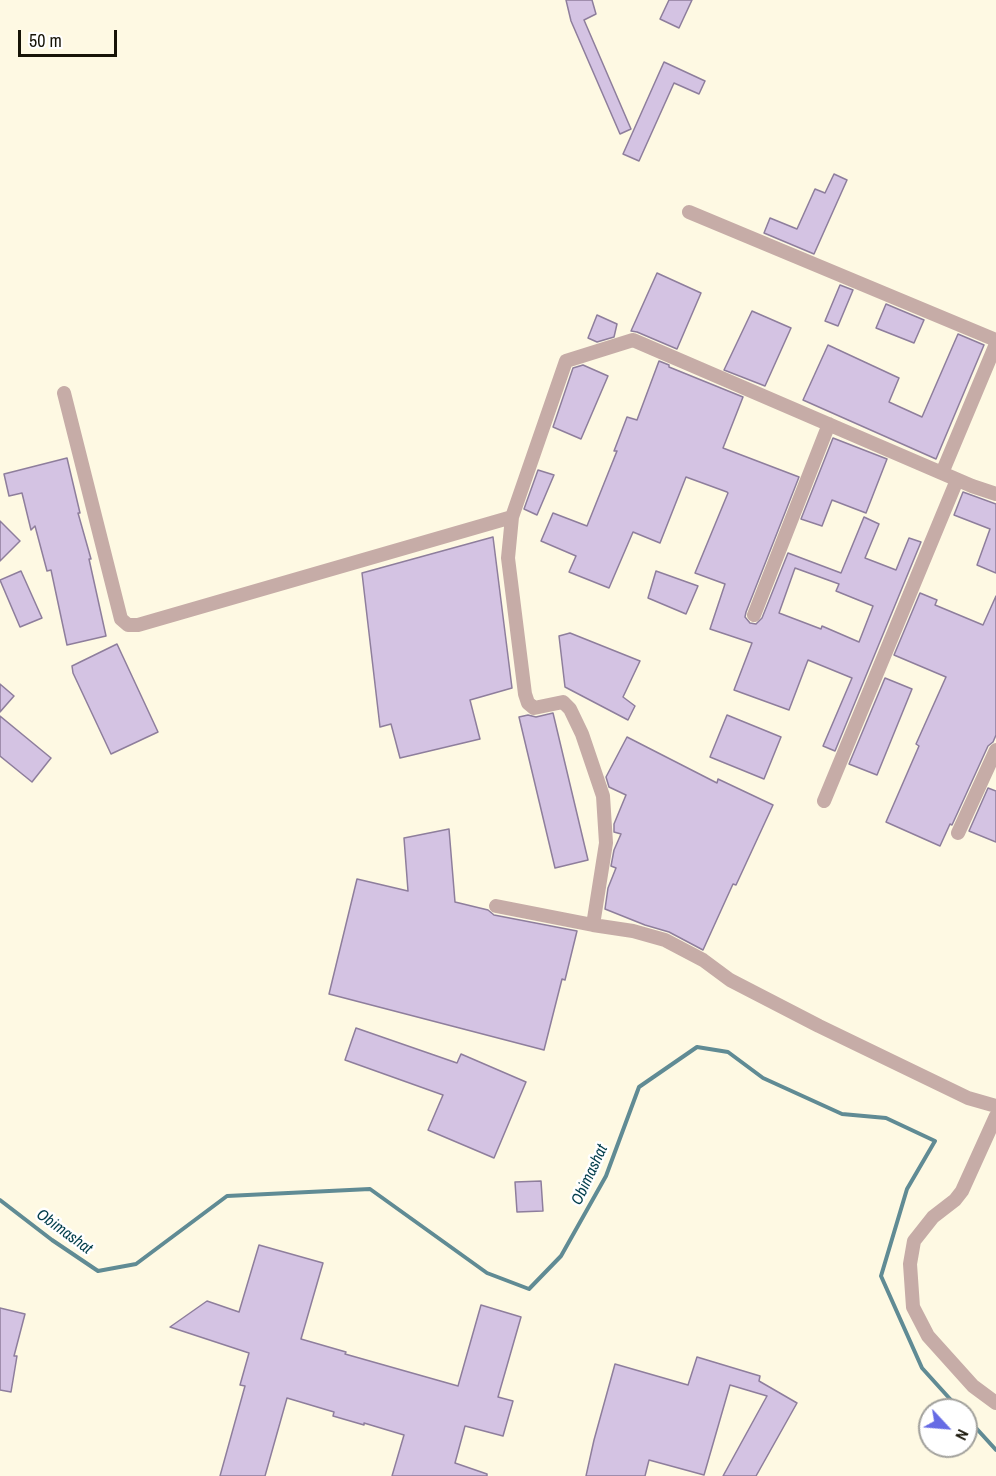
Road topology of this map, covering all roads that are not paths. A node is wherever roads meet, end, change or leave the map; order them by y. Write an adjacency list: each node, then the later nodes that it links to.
1 (688, 212): 2 (street)
2 (996, 342): 5 (street)
3 (64, 393): 8 (street)
4 (829, 424): 5 (street); 8 (street); 9 (street)
5 (942, 473): 6 (street)
6 (957, 480): 7 (street); 11 (street)
7 (996, 494)
8 (512, 517): 14 (street)
9 (754, 615)
10 (996, 750): 12 (street)
11 (824, 801)
12 (958, 833)
13 (496, 906): 14 (street)
14 (592, 925): 15 (street)
15 (996, 1106)
16 (996, 1116): 17 (street)
17 (996, 1402)

